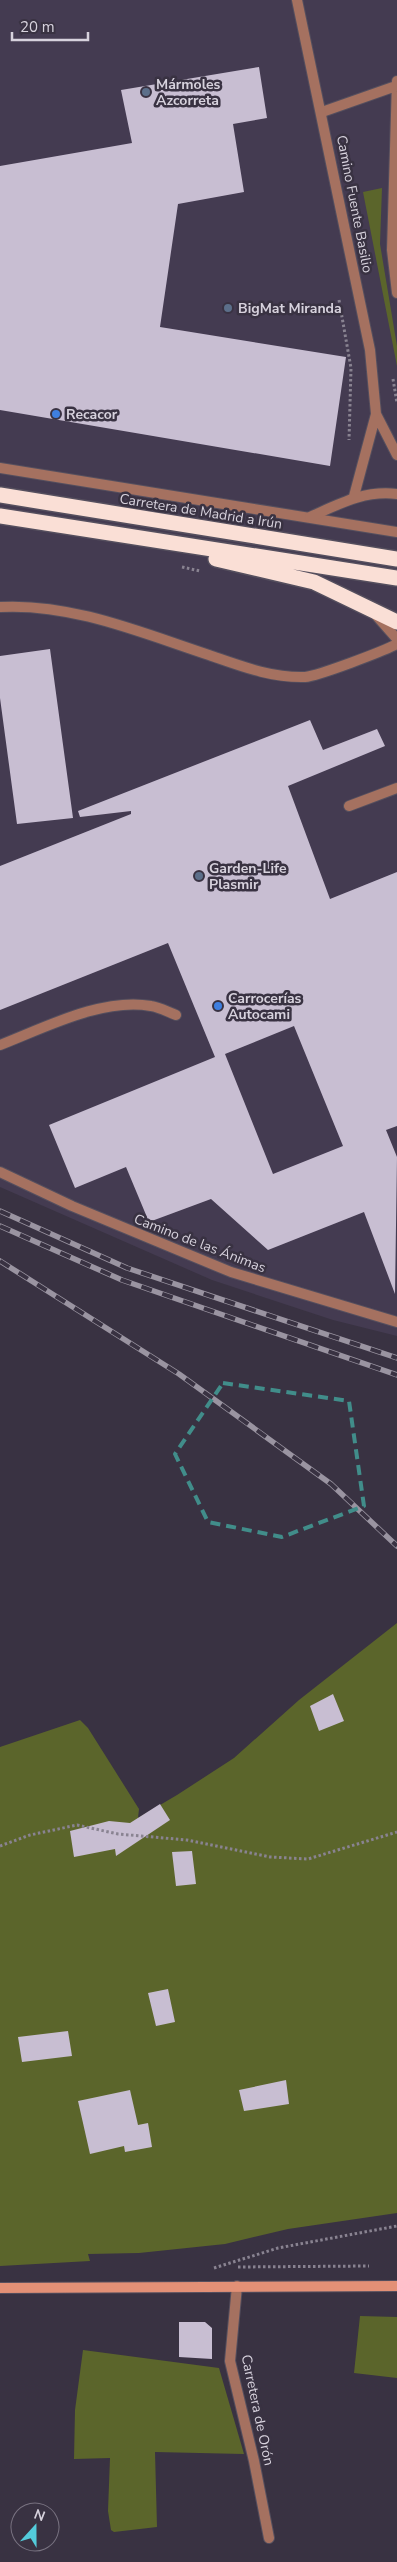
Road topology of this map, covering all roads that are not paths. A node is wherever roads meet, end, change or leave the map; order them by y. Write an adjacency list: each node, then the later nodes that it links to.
1 (297, 0): 3 (street, Camino Fuente Basilio)
2 (396, 84): 3 (street); 4 (street)
3 (322, 112): 5 (street, Camino Fuente Basilio)
4 (397, 292)
5 (376, 414): 6 (street, Camino Fuente Basilio); 10 (street, Camino Fuente Basilio)
6 (397, 455)
7 (0, 468): 12 (street, Carretera de Madrid a Irún)
8 (397, 494): 10 (street)
9 (0, 495): 15 (highway, Carretera de Madrid a Irún)
10 (354, 496): 12 (street)
11 (0, 516): 13 (highway)
12 (310, 517): 14 (street, Carretera de Madrid a Irún)
13 (102, 532): 16 (highway); 18 (highway)
14 (397, 532)
15 (397, 560)
16 (397, 578)
17 (0, 607): 21 (street)
18 (374, 613): 19 (highway); 20 (street)
19 (397, 622)
20 (397, 639)
21 (397, 644)
22 (397, 788): 23 (street)
23 (349, 806)
24 (176, 1015): 25 (street)
25 (0, 1045)
26 (0, 1172): 27 (street, Camino de las Ánimas)
27 (397, 1322)
28 (236, 2286): 29 (street); 30 (street); 31 (street, Carretera de Orón)
29 (397, 2286)
30 (0, 2288)
31 (269, 2538)

